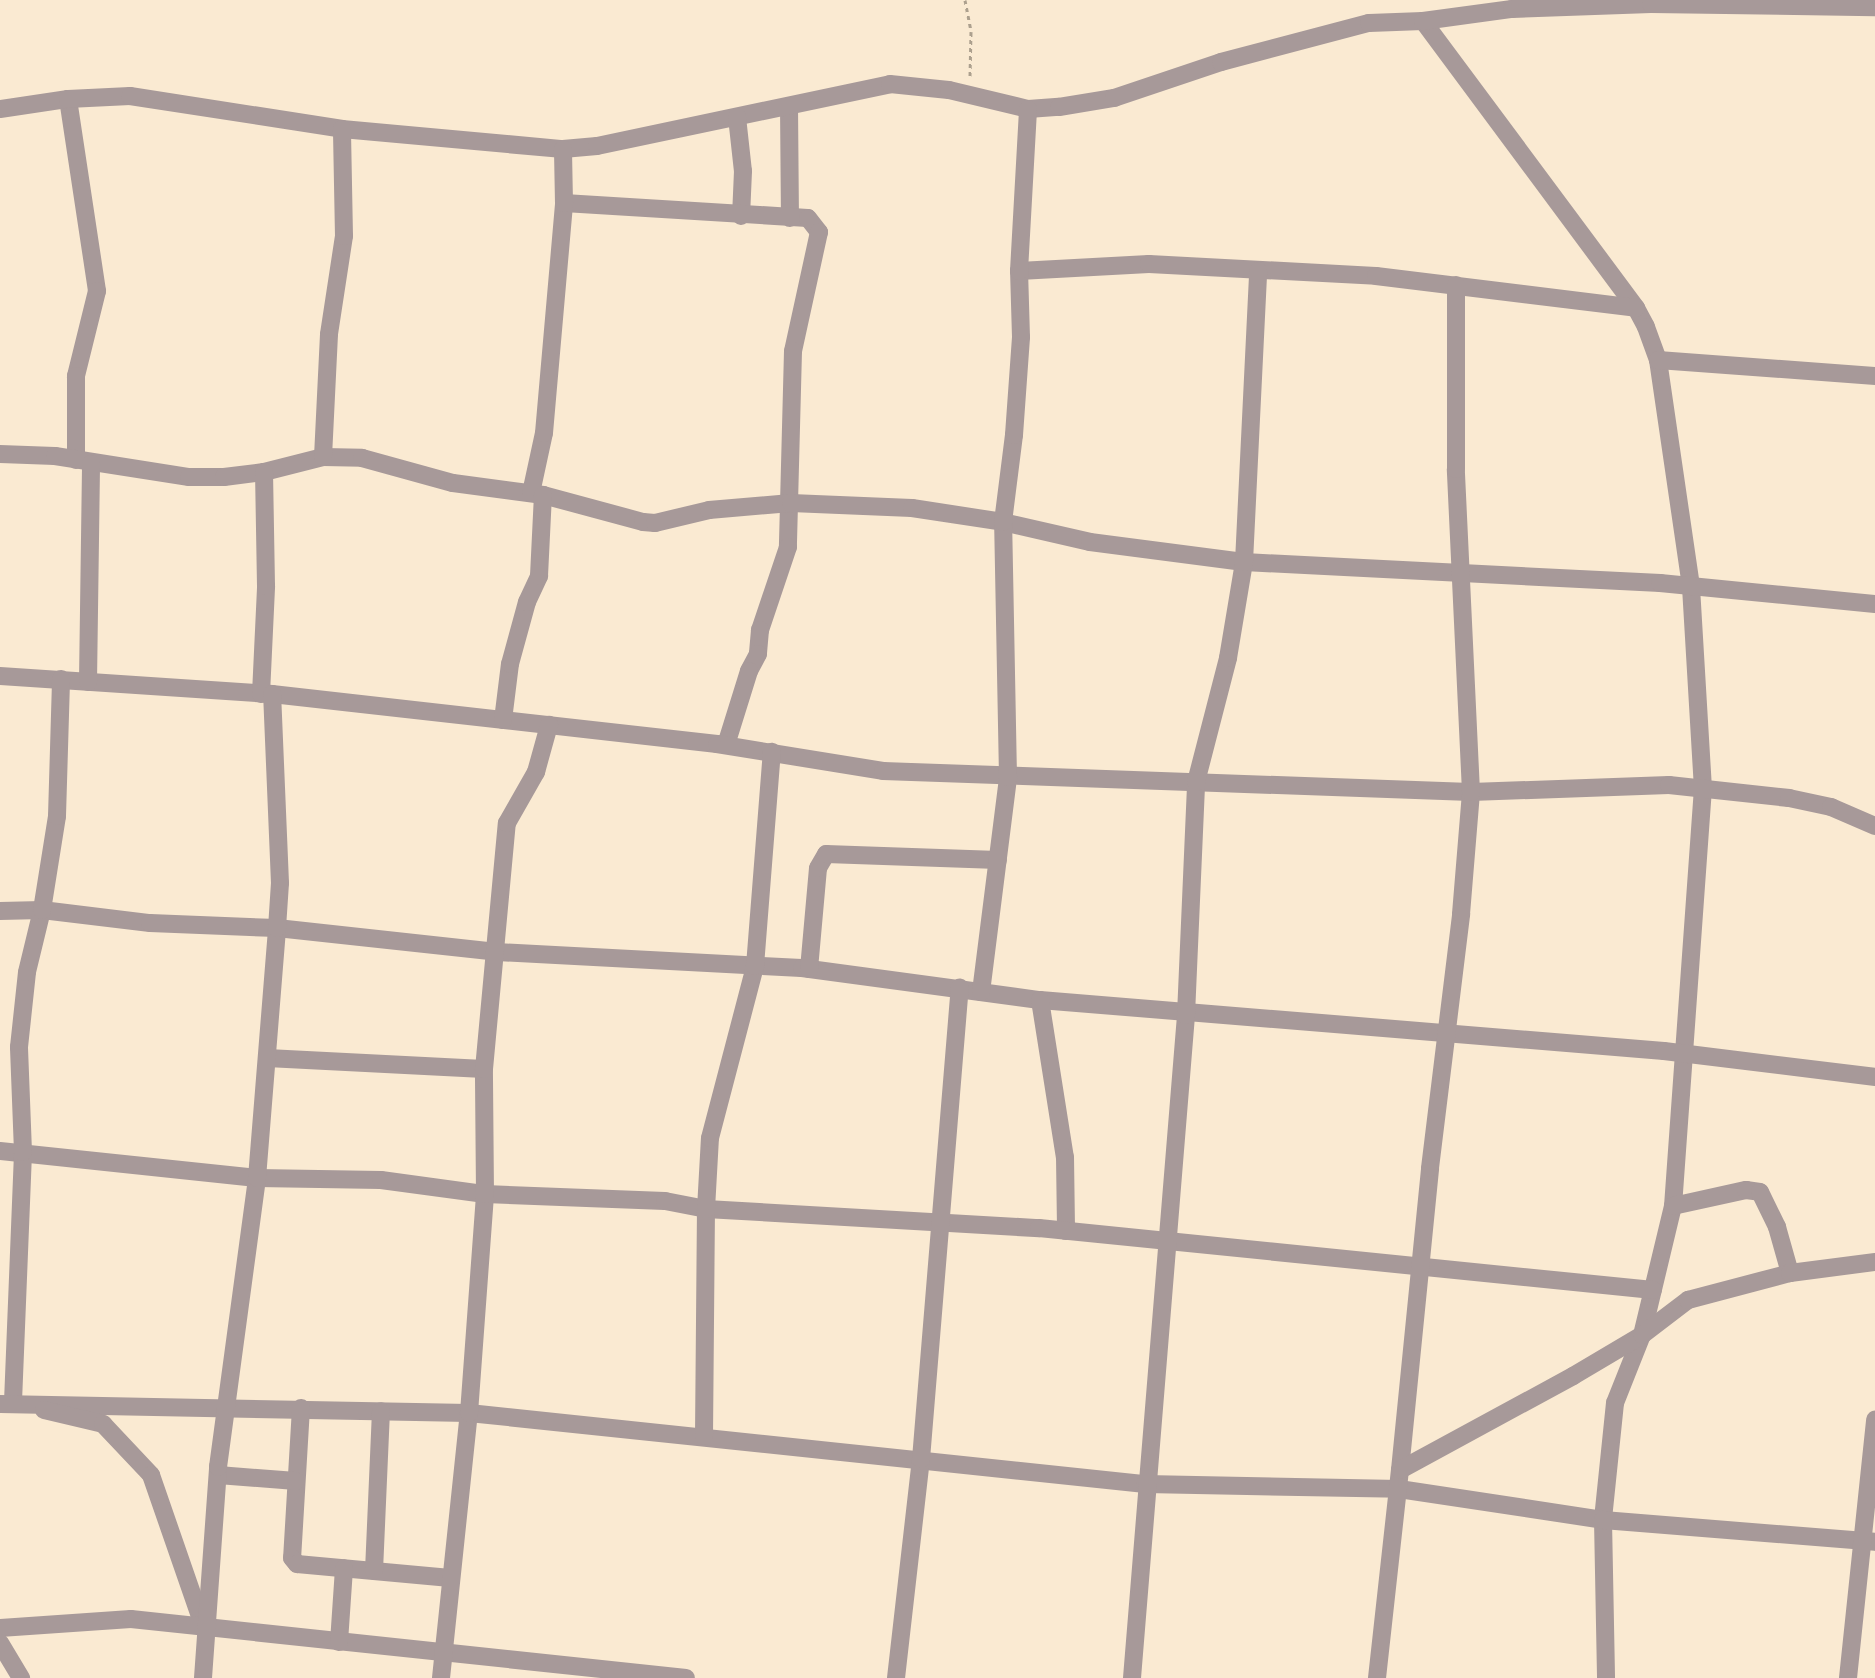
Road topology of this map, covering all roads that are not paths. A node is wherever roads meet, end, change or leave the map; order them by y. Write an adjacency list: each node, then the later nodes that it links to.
1 (1875, 7): 2 (street)
2 (1423, 21): 6 (street); 16 (street)
3 (68, 99): 5 (street); 8 (street); 21 (street)
4 (789, 106): 6 (street); 7 (street); 12 (street)
5 (0, 109)
6 (1028, 109): 13 (street)
7 (737, 117): 9 (street); 11 (street)
8 (342, 129): 9 (street); 20 (street)
9 (563, 149): 10 (street)
10 (564, 203): 11 (street); 23 (street)
11 (741, 216): 12 (street)
12 (790, 218): 24 (street)
13 (1019, 271): 14 (street); 25 (street)
14 (1258, 271): 15 (street); 26 (street)
15 (1456, 285): 16 (street); 27 (street)
16 (1636, 308): 17 (street)
17 (1658, 360): 18 (street); 28 (street)
18 (1875, 376)
19 (0, 454): 21 (street)
20 (323, 457): 22 (street); 23 (street)
21 (83, 462): 22 (street); 32 (street)
22 (264, 472): 33 (street)
23 (537, 494): 24 (street); 34 (street)
24 (791, 503): 25 (street); 36 (street)
25 (1003, 522): 26 (street); 38 (street)
26 (1244, 562): 27 (street); 39 (street)
27 (1463, 576): 28 (street); 41 (street)
28 (1691, 587): 29 (street); 40 (street)
29 (1875, 604)
30 (0, 676): 31 (street)
31 (61, 679): 32 (street); 44 (street)
32 (88, 682): 33 (street)
33 (267, 694): 34 (street); 46 (street)
34 (503, 720): 35 (street)
35 (549, 725): 36 (street); 47 (street)
36 (726, 745): 37 (street)
37 (772, 752): 38 (street); 48 (street)
38 (1008, 777): 39 (street); 43 (street)
39 (1196, 782): 41 (street); 53 (street)
40 (1703, 788): 41 (street); 42 (street); 55 (street)
41 (1471, 792): 54 (street)
42 (1875, 826)
43 (998, 860): 49 (street); 51 (street)
44 (42, 910): 45 (street); 46 (street); 60 (street)
45 (0, 911)
46 (277, 928): 47 (street); 56 (street)
47 (497, 952): 48 (street); 57 (street)
48 (755, 966): 49 (street); 64 (street)
49 (809, 969): 50 (street)
50 (960, 988): 51 (street); 65 (street)
51 (981, 992): 52 (street)
52 (1040, 1000): 53 (street); 66 (street)
53 (1186, 1015): 54 (street); 67 (street)
54 (1446, 1032): 55 (street); 69 (street)
55 (1682, 1053): 58 (street); 63 (street)
56 (267, 1058): 57 (street); 61 (street)
57 (484, 1069): 62 (street)
58 (1875, 1077)
59 (0, 1151): 60 (street)
60 (23, 1152): 61 (street); 73 (street)
61 (257, 1178): 62 (street); 74 (street)
62 (485, 1194): 64 (street); 77 (street)
63 (1673, 1206): 70 (street); 71 (street)
64 (706, 1209): 65 (street); 79 (street)
65 (942, 1221): 66 (street); 80 (street)
66 (1066, 1231): 67 (street)
67 (1169, 1242): 69 (street); 84 (street)
68 (1875, 1262): 70 (street)
69 (1422, 1269): 71 (street); 82 (street)
70 (1790, 1273): 72 (street)
71 (1653, 1290): 72 (street)
72 (1642, 1335): 82 (street); 85 (street)
73 (6, 1403): 74 (street); 91 (street)
74 (226, 1406): 75 (street); 81 (street)
75 (301, 1408): 76 (street); 83 (street)
76 (381, 1411): 77 (street); 88 (street)
77 (469, 1413): 79 (street); 89 (street)
78 (1875, 1419): 86 (street)
79 (704, 1436): 80 (street)
80 (921, 1459): 84 (street); 99 (street)
81 (218, 1475): 83 (street); 91 (street)
82 (1400, 1480): 84 (street); 85 (street); 101 (street)
83 (296, 1481): 87 (street)
84 (1145, 1484): 100 (street)
85 (1603, 1520): 86 (street); 102 (street)
86 (1870, 1542): 103 (street)
87 (344, 1568): 88 (street); 92 (street)
88 (374, 1571): 89 (street)
89 (450, 1578): 94 (street)
90 (0, 1628): 91 (street)
91 (204, 1629): 92 (street); 96 (street)
92 (339, 1642): 94 (street)
93 (0, 1643): 95 (street)
94 (443, 1653): 97 (street); 98 (street)
95 (21, 1678)
96 (203, 1678)
97 (441, 1678)
98 (686, 1678)
99 (896, 1678)
100 (1132, 1678)
101 (1377, 1678)
102 (1606, 1678)
103 (1848, 1678)

